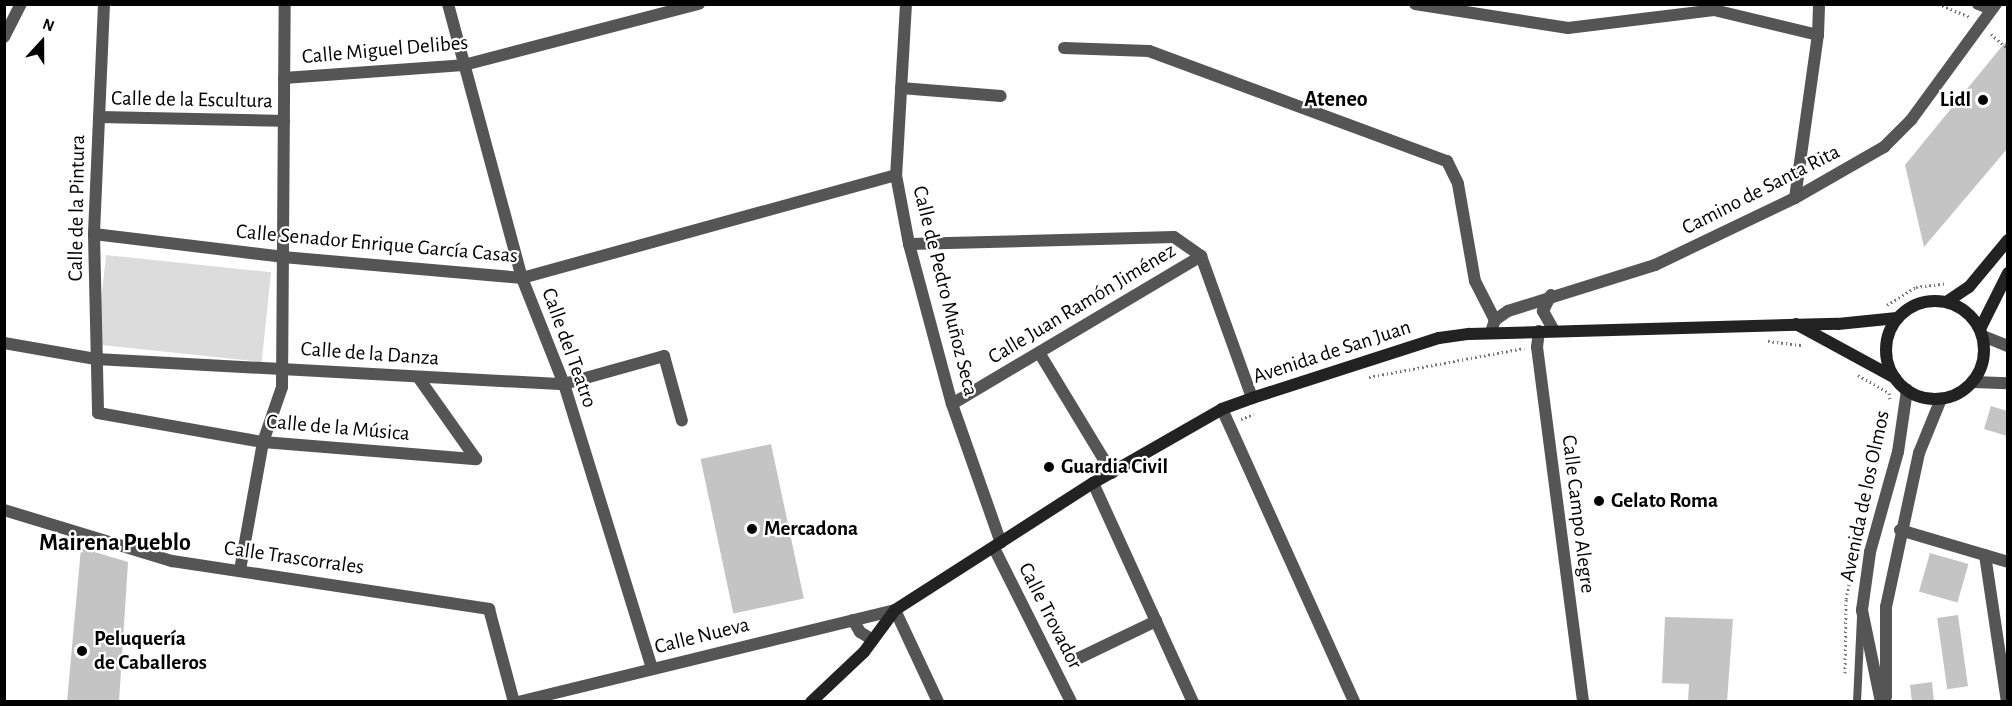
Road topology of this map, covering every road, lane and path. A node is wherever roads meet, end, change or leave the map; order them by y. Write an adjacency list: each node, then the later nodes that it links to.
1 (21, 4): 12 (street)
2 (104, 4): 18 (street, Calle de la Pintura)
3 (285, 4): 15 (street)
4 (448, 4): 14 (street, Calle del Teatro)
5 (699, 4): 14 (street, Calle Miguel Delibes)
6 (906, 4): 16 (street, Calle de Pedro Muñoz Seca)
7 (1819, 4): 11 (street)
8 (1978, 4): 10 (street)
9 (1424, 5): 11 (street)
10 (1993, 7): 21 (street, Camino de Santa Rita)
11 (1818, 36): 21 (street)
12 (4, 37)
13 (1064, 48): 35 (street)
14 (464, 65): 15 (street, Calle Miguel Delibes); 28 (street, Calle del Teatro)
15 (284, 78): 19 (street)
16 (901, 88): 17 (street); 20 (street, Calle de Pedro Muñoz Seca)
17 (1001, 96)
18 (99, 117): 19 (street, Calle de la Escultura); 22 (street, Calle de la Pintura)
19 (284, 121): 25 (street)
20 (896, 175): 24 (street, Calle de Pedro Muñoz Seca); 28 (street, Calle Senador Enrique García Casas)
21 (1795, 198): 30 (street, Camino de Santa Rita)
22 (94, 234): 25 (street, Calle Senador Enrique García Casas); 47 (street, Calle de la Pintura)
23 (2007, 240): 31 (main road)
24 (909, 244): 26 (street); 59 (street, Calle de Pedro Muñoz Seca)
25 (283, 256): 28 (street, Calle Senador Enrique García Casas); 48 (street)
26 (1201, 256): 46 (street, Calle Juan Ramón Jiménez); 57 (street)
27 (2007, 273): 39 (main road)
28 (522, 278): 55 (street, Calle del Teatro)
29 (1957, 279): 32 (path)
30 (1551, 295): 35 (street, Camino de Santa Rita); 38 (street)
31 (1948, 302): 33 (main road); 39 (main road)
32 (1883, 307)
33 (1897, 318): 34 (main road, Avenida de San Juan); 52 (main road)
34 (1795, 324): 36 (main road, Avenida de San Juan); 52 (main road)
35 (1493, 326): 37 (main road, Avenida de San Juan); 57 (main road, Avenida de San Juan)
36 (1768, 326): 38 (main road, Avenida de San Juan); 40 (path)
37 (1539, 331): 38 (main road, Avenida de San Juan); 44 (street, Calle Campo Alegre)
38 (1554, 331)
39 (1982, 332): 45 (street); 53 (main road)
40 (1768, 341): 41 (path); 43 (path)
41 (1757, 342)
42 (4, 343): 47 (street, Calle de la Danza)
43 (1809, 345)
44 (1537, 346): 51 (path); 92 (street, Calle Campo Alegre)
45 (2007, 346)
46 (1040, 354): 59 (street, Calle Juan Ramón Jiménez); 68 (street)
47 (96, 359): 48 (street, Calle de la Danza); 63 (street, Calle de la Pintura)
48 (282, 367): 50 (street, Calle de la Danza); 67 (street)
49 (1848, 369): 60 (path)
50 (418, 377): 55 (street, Calle de la Danza); 67 (street, Calle de la Música)
51 (1365, 378)
52 (1895, 378): 56 (main road)
53 (1973, 382): 54 (street); 58 (main road)
54 (2007, 383)
55 (564, 384): 65 (street, Calle de la Danza); 84 (street, Calle del Teatro)
56 (1907, 390): 58 (main road); 79 (street, Avenida de los Olmos)
57 (1252, 398): 61 (main road, Avenida de San Juan)
58 (1941, 399): 72 (street, Avenida de los Olmos)
59 (952, 404): 73 (street, Calle de Pedro Muñoz Seca)
60 (1889, 408)
61 (1222, 409): 66 (street); 68 (main road, Avenida de San Juan)
62 (1260, 411): 66 (path)
63 (98, 413): 67 (street, Calle de la Música)
64 (1887, 417): 71 (path)
65 (682, 421)
66 (1229, 425): 91 (street)
67 (263, 442): 77 (street)
68 (1112, 472): 69 (main road, Avenida de San Juan)
69 (1093, 483): 73 (main road, Avenida de San Juan); 81 (street)
70 (4, 510): 77 (street, Calle Trascorrales)
71 (1864, 516)
72 (1900, 530): 74 (street); 94 (street, Avenida de los Olmos)
73 (998, 545): 78 (main road, Avenida de San Juan); 89 (street, Calle Trovador)
74 (1985, 555): 75 (street); 95 (street)
75 (2007, 562)
76 (1853, 565): 85 (path)
77 (240, 570): 86 (street, Calle Trascorrales)
78 (895, 610): 80 (street, Calle Nueva); 82 (main road); 88 (street)
79 (1862, 610): 93 (lane, Avenida de los Olmos); 94 (street, Avenida de los Olmos)
80 (853, 620): 82 (street); 84 (street, Calle Nueva)
81 (1156, 621): 83 (street); 90 (street)
82 (873, 640): 87 (main road)
83 (1077, 659)
84 (652, 668): 86 (street, Calle Nueva)
85 (1845, 684)
86 (516, 702)
87 (811, 702)
88 (939, 702)
89 (1071, 702)
90 (1193, 702)
91 (1354, 702)
92 (1583, 702)
93 (1857, 702)
94 (1884, 702)
95 (2007, 702)

